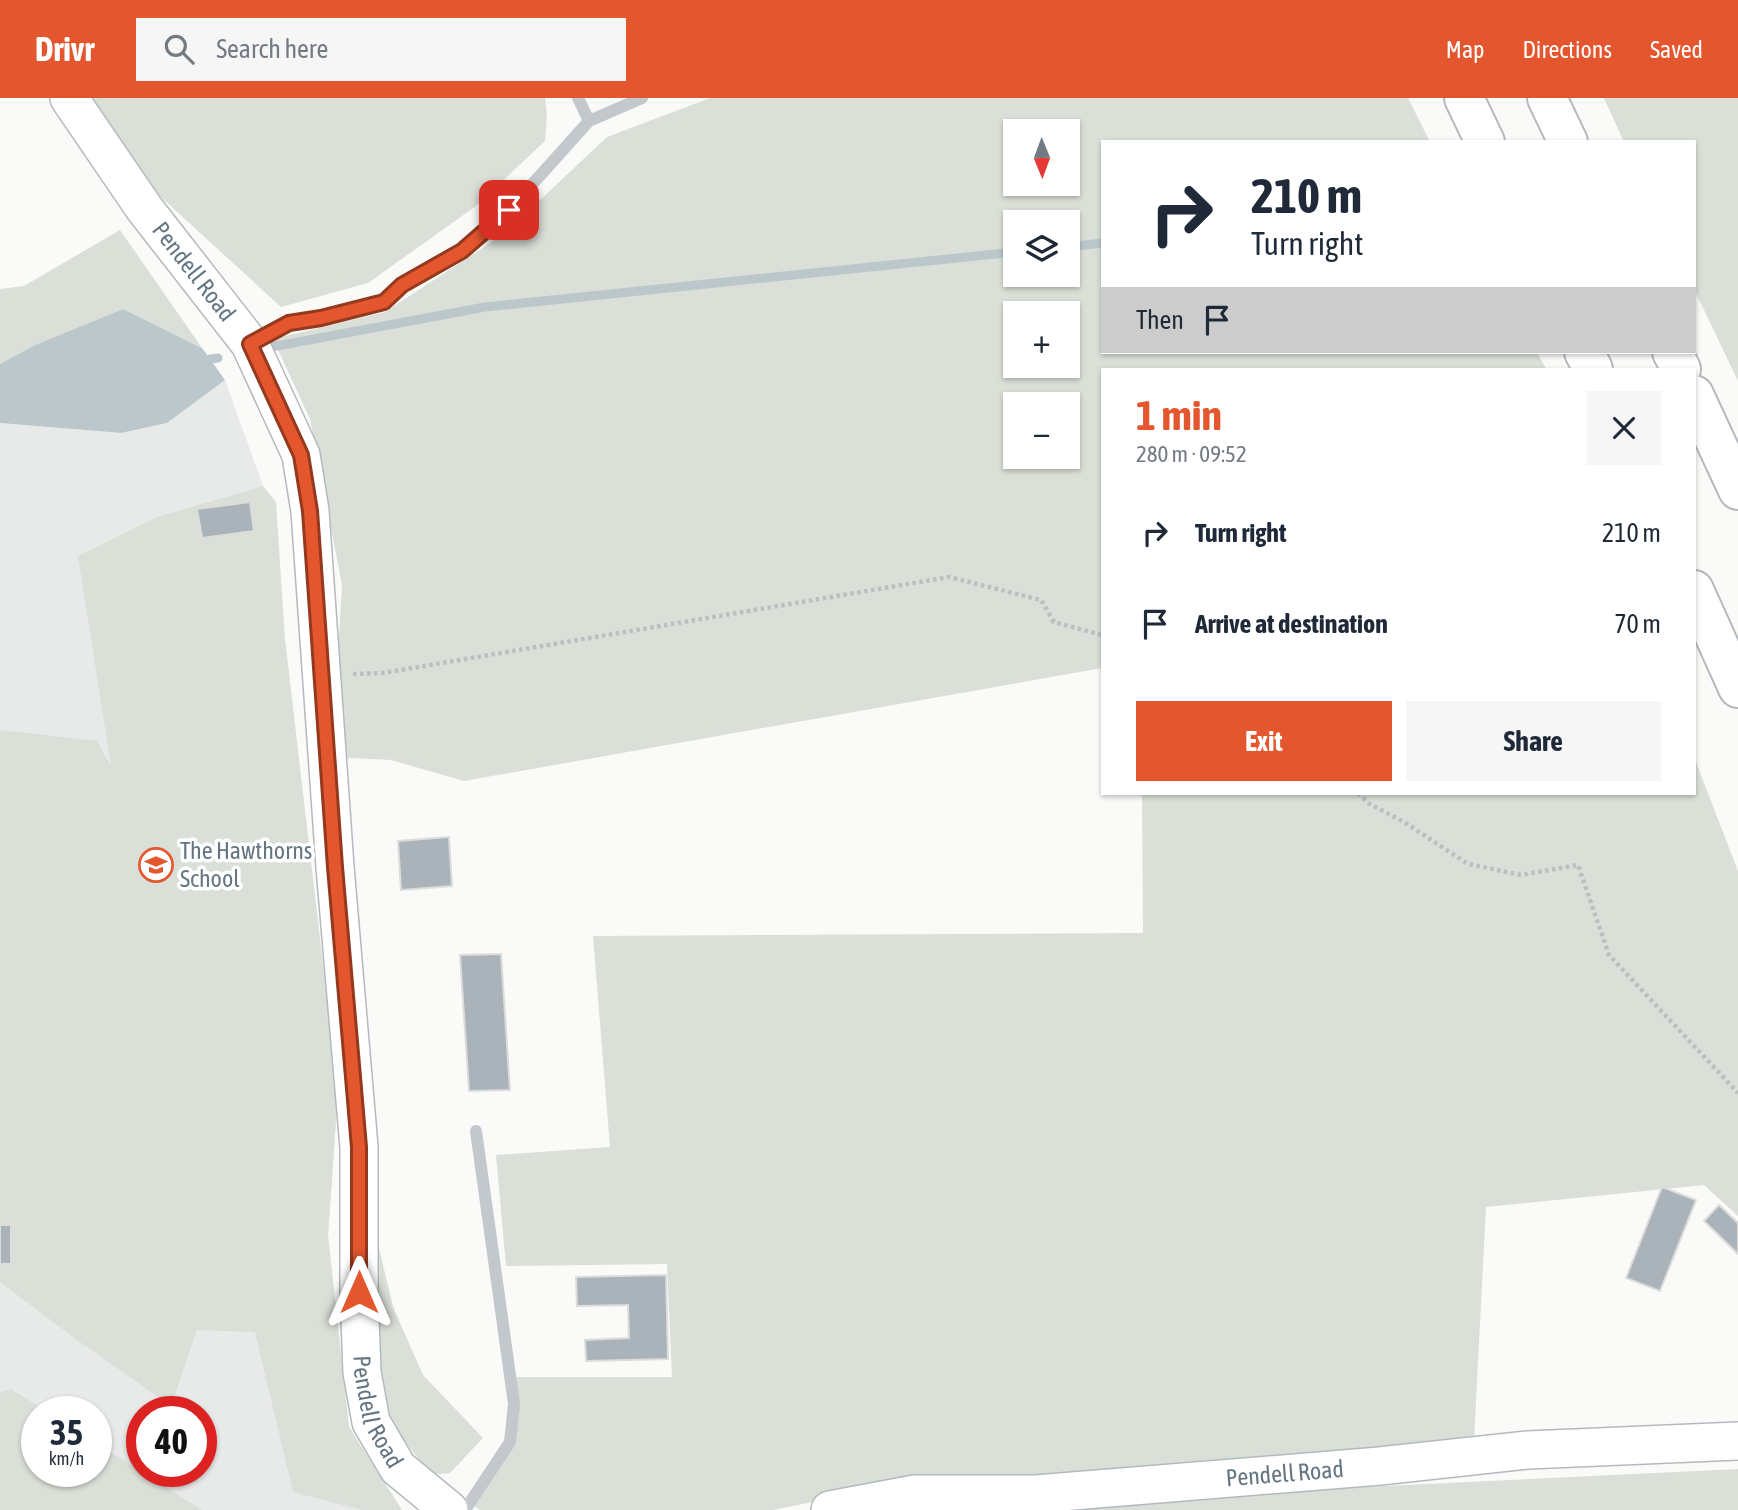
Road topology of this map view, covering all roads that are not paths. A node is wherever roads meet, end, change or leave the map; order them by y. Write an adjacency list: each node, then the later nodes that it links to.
1 (69, 98): 9 (street, Pendell Road)
2 (578, 98): 6 (lane)
3 (642, 98): 6 (lane)
4 (1464, 98): 7 (highway)
5 (1547, 98): 8 (highway)
6 (589, 121): 9 (lane)
7 (1484, 140)
8 (1568, 140)
9 (250, 344): 16 (street, Pendell Road)
10 (1696, 399): 11 (highway)
11 (1738, 490)
12 (1696, 594): 13 (highway)
13 (1738, 688)
14 (476, 1131): 16 (lane)
15 (1738, 1441): 17 (street, Pendell Road)
16 (450, 1510)
17 (830, 1510)

